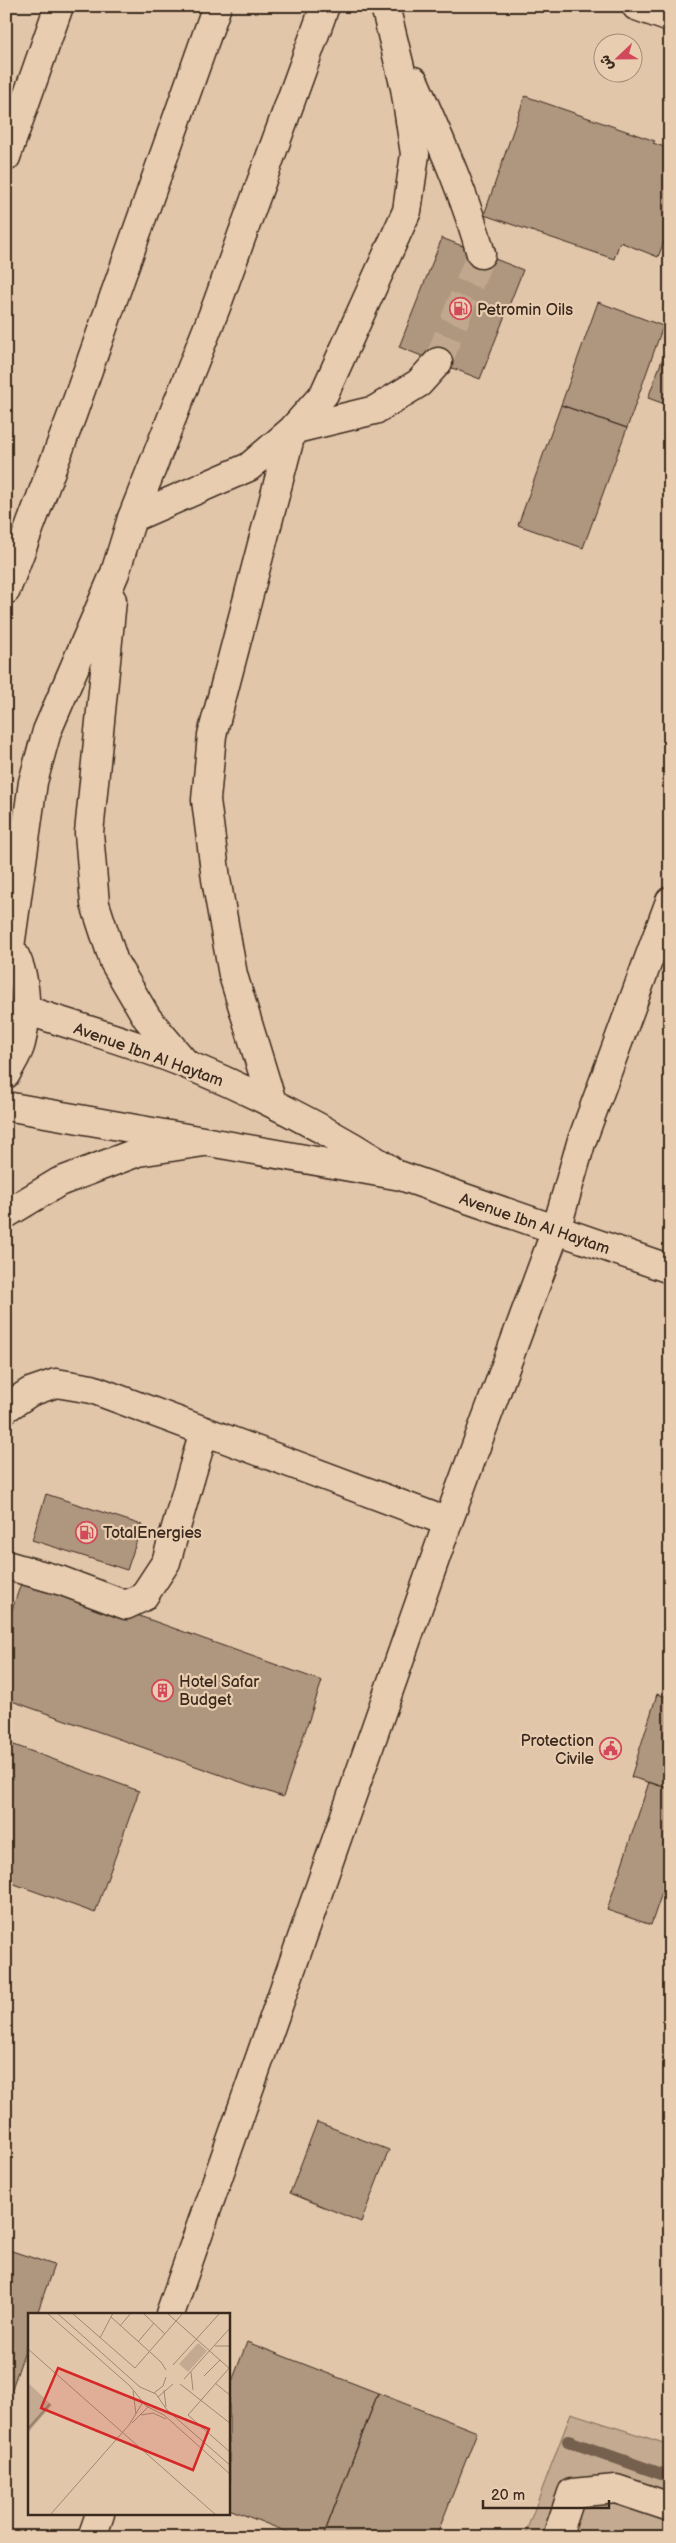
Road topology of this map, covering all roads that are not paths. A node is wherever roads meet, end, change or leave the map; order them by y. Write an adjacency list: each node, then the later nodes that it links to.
1 (59, 6): 8 (main road)
2 (218, 6): 14 (main road)
3 (325, 6): 12 (main road)
4 (385, 6): 7 (main road)
5 (636, 6): 6 (main road)
6 (670, 18)
7 (392, 32): 9 (main road); 11 (main road)
8 (6, 157)
9 (481, 254)
10 (438, 362): 11 (main road)
11 (292, 430): 12 (main road); 20 (main road)
12 (132, 518): 13 (main road)
13 (115, 573): 16 (main road); 18 (main road)
14 (6, 590)
15 (670, 901): 25 (main road)
16 (8, 945): 17 (main road)
17 (26, 1010): 18 (main road, Avenue Ibn Al Haytam); 19 (main road)
18 (186, 1064): 20 (main road, Avenue Ibn Al Haytam)
19 (6, 1074)
20 (272, 1102): 23 (main road, Avenue Ibn Al Haytam)
21 (6, 1106): 22 (main road, Avenue Ibn Al Haytam)
22 (204, 1142): 23 (main road, Avenue Ibn Al Haytam); 24 (main road)
23 (401, 1176): 25 (main road, Avenue Ibn Al Haytam)
24 (6, 1214)
25 (556, 1230): 26 (main road, Avenue Ibn Al Haytam); 29 (main road)
26 (670, 1269)
27 (6, 1408): 28 (main road)
28 (204, 1431): 29 (main road); 30 (main road)
29 (448, 1522): 31 (main road)
30 (6, 1565)
31 (170, 2313)
32 (670, 2507): 35 (main road)
33 (99, 2516): 34 (main road)
34 (92, 2537)
35 (557, 2537)

